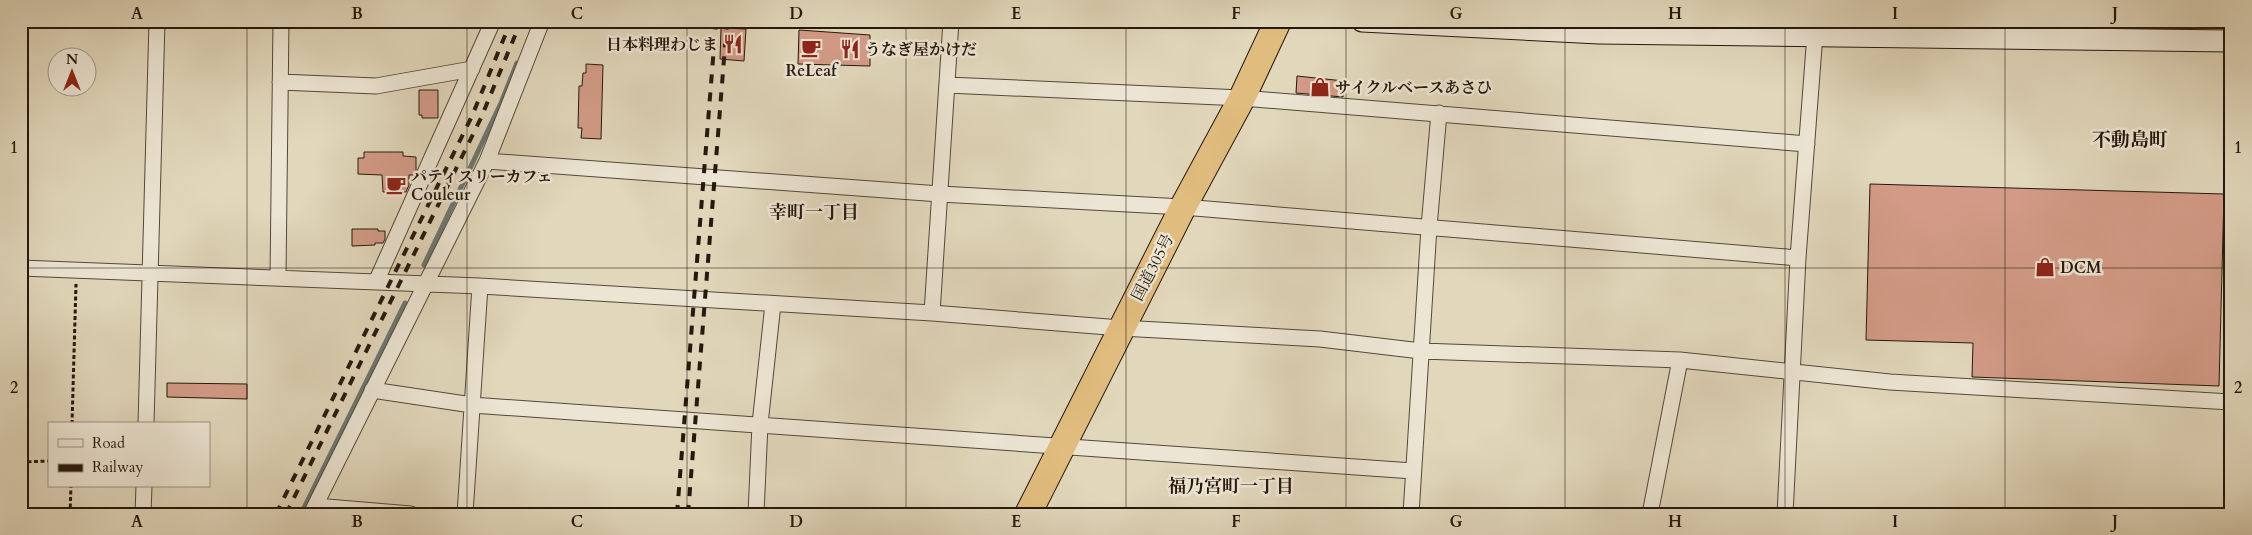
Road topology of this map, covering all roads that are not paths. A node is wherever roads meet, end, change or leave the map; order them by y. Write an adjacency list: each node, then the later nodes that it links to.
1 (157, 21): 22 (street)
2 (281, 21): 11 (street)
3 (493, 21): 10 (street)
4 (542, 21): 16 (street)
5 (951, 21): 12 (street)
6 (1278, 21): 13 (highway, 国道305号)
7 (1362, 21): 8 (street)
8 (1816, 29): 9 (street); 15 (street)
9 (2231, 41)
10 (472, 69): 11 (street); 24 (street)
11 (280, 82): 23 (street)
12 (947, 85): 13 (street); 17 (street)
13 (1242, 98): 14 (street); 18 (highway, 国道305号)
14 (1439, 114): 15 (street); 19 (street)
15 (1807, 144): 20 (street)
16 (487, 161): 17 (street); 25 (street)
17 (940, 194): 18 (street); 28 (street)
18 (1183, 207): 19 (street); 29 (highway, 国道305号)
19 (1429, 227): 20 (street); 30 (street)
20 (1798, 258): 32 (street)
21 (21, 268): 22 (street)
22 (150, 274): 23 (street); 36 (street)
23 (278, 278): 24 (street)
24 (376, 282): 25 (street)
25 (425, 284): 26 (street); 33 (street)
26 (480, 286): 27 (street); 35 (street)
27 (773, 304): 28 (street); 37 (street)
28 (932, 313): 29 (street)
29 (1121, 328): 30 (street); 38 (highway, 国道305号)
30 (1420, 351): 31 (street); 39 (street)
31 (1680, 360): 32 (street); 48 (street)
32 (1794, 371): 34 (street); 49 (street)
33 (372, 390): 35 (street); 41 (street)
34 (2231, 402)
35 (472, 405): 37 (street); 44 (street)
36 (146, 422)
37 (760, 424): 38 (street); 45 (street)
38 (1062, 445): 39 (street); 46 (highway, 国道305号)
39 (1413, 471): 47 (street)
40 (144, 488): 42 (street)
41 (313, 510): 43 (street)
42 (143, 514)
43 (412, 514)
44 (465, 514)
45 (756, 514)
46 (1028, 514)
47 (1411, 514)
48 (1650, 514)
49 (1785, 514)

